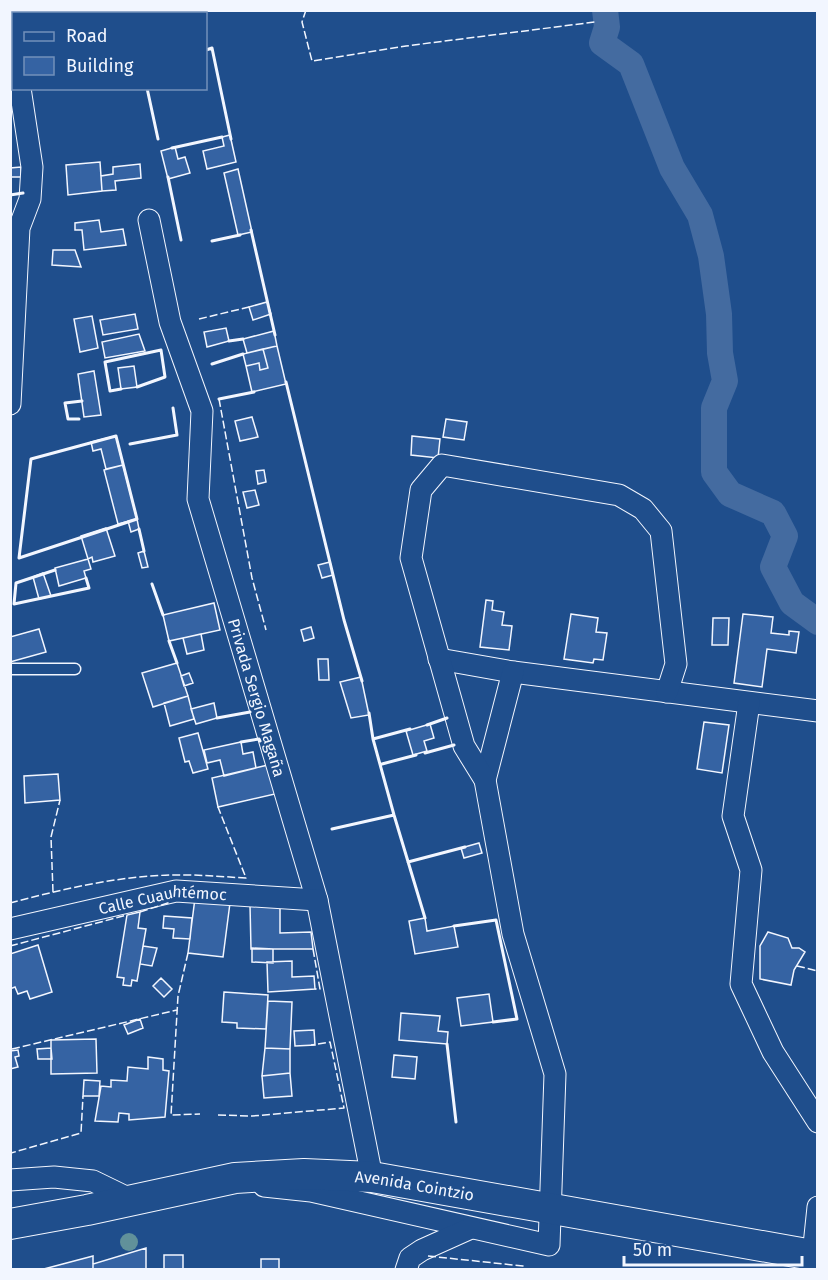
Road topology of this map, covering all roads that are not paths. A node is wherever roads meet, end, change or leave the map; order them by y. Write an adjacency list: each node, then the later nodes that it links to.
1 (20, 90): 3 (street)
2 (150, 220): 13 (street, Privada Sergio Magaña)
3 (15, 228): 4 (street)
4 (10, 404)
5 (439, 658): 8 (street); 9 (street); 12 (street)
6 (10, 669): 7 (lane)
7 (75, 669)
8 (513, 672): 9 (street); 12 (street)
9 (667, 692): 10 (street)
10 (749, 703): 11 (street); 15 (street)
11 (818, 711)
12 (485, 780): 21 (street)
13 (317, 900): 14 (street, Calle Cuauhtémoc); 16 (street, Privada Sergio Magaña)
14 (10, 929)
15 (818, 1122)
16 (372, 1177): 17 (main road, Avenida Cointzio); 21 (main road, Avenida Cointzio)
17 (235, 1178): 19 (main road, Avenida Cointzio); 23 (street)
18 (10, 1180): 19 (street)
19 (130, 1199): 22 (main road, Avenida Cointzio)
20 (818, 1207): 24 (street)
21 (551, 1208): 23 (street); 24 (main road, Avenida Cointzio)
22 (10, 1224)
23 (471, 1228): 25 (street)
24 (815, 1255)
25 (406, 1269)

